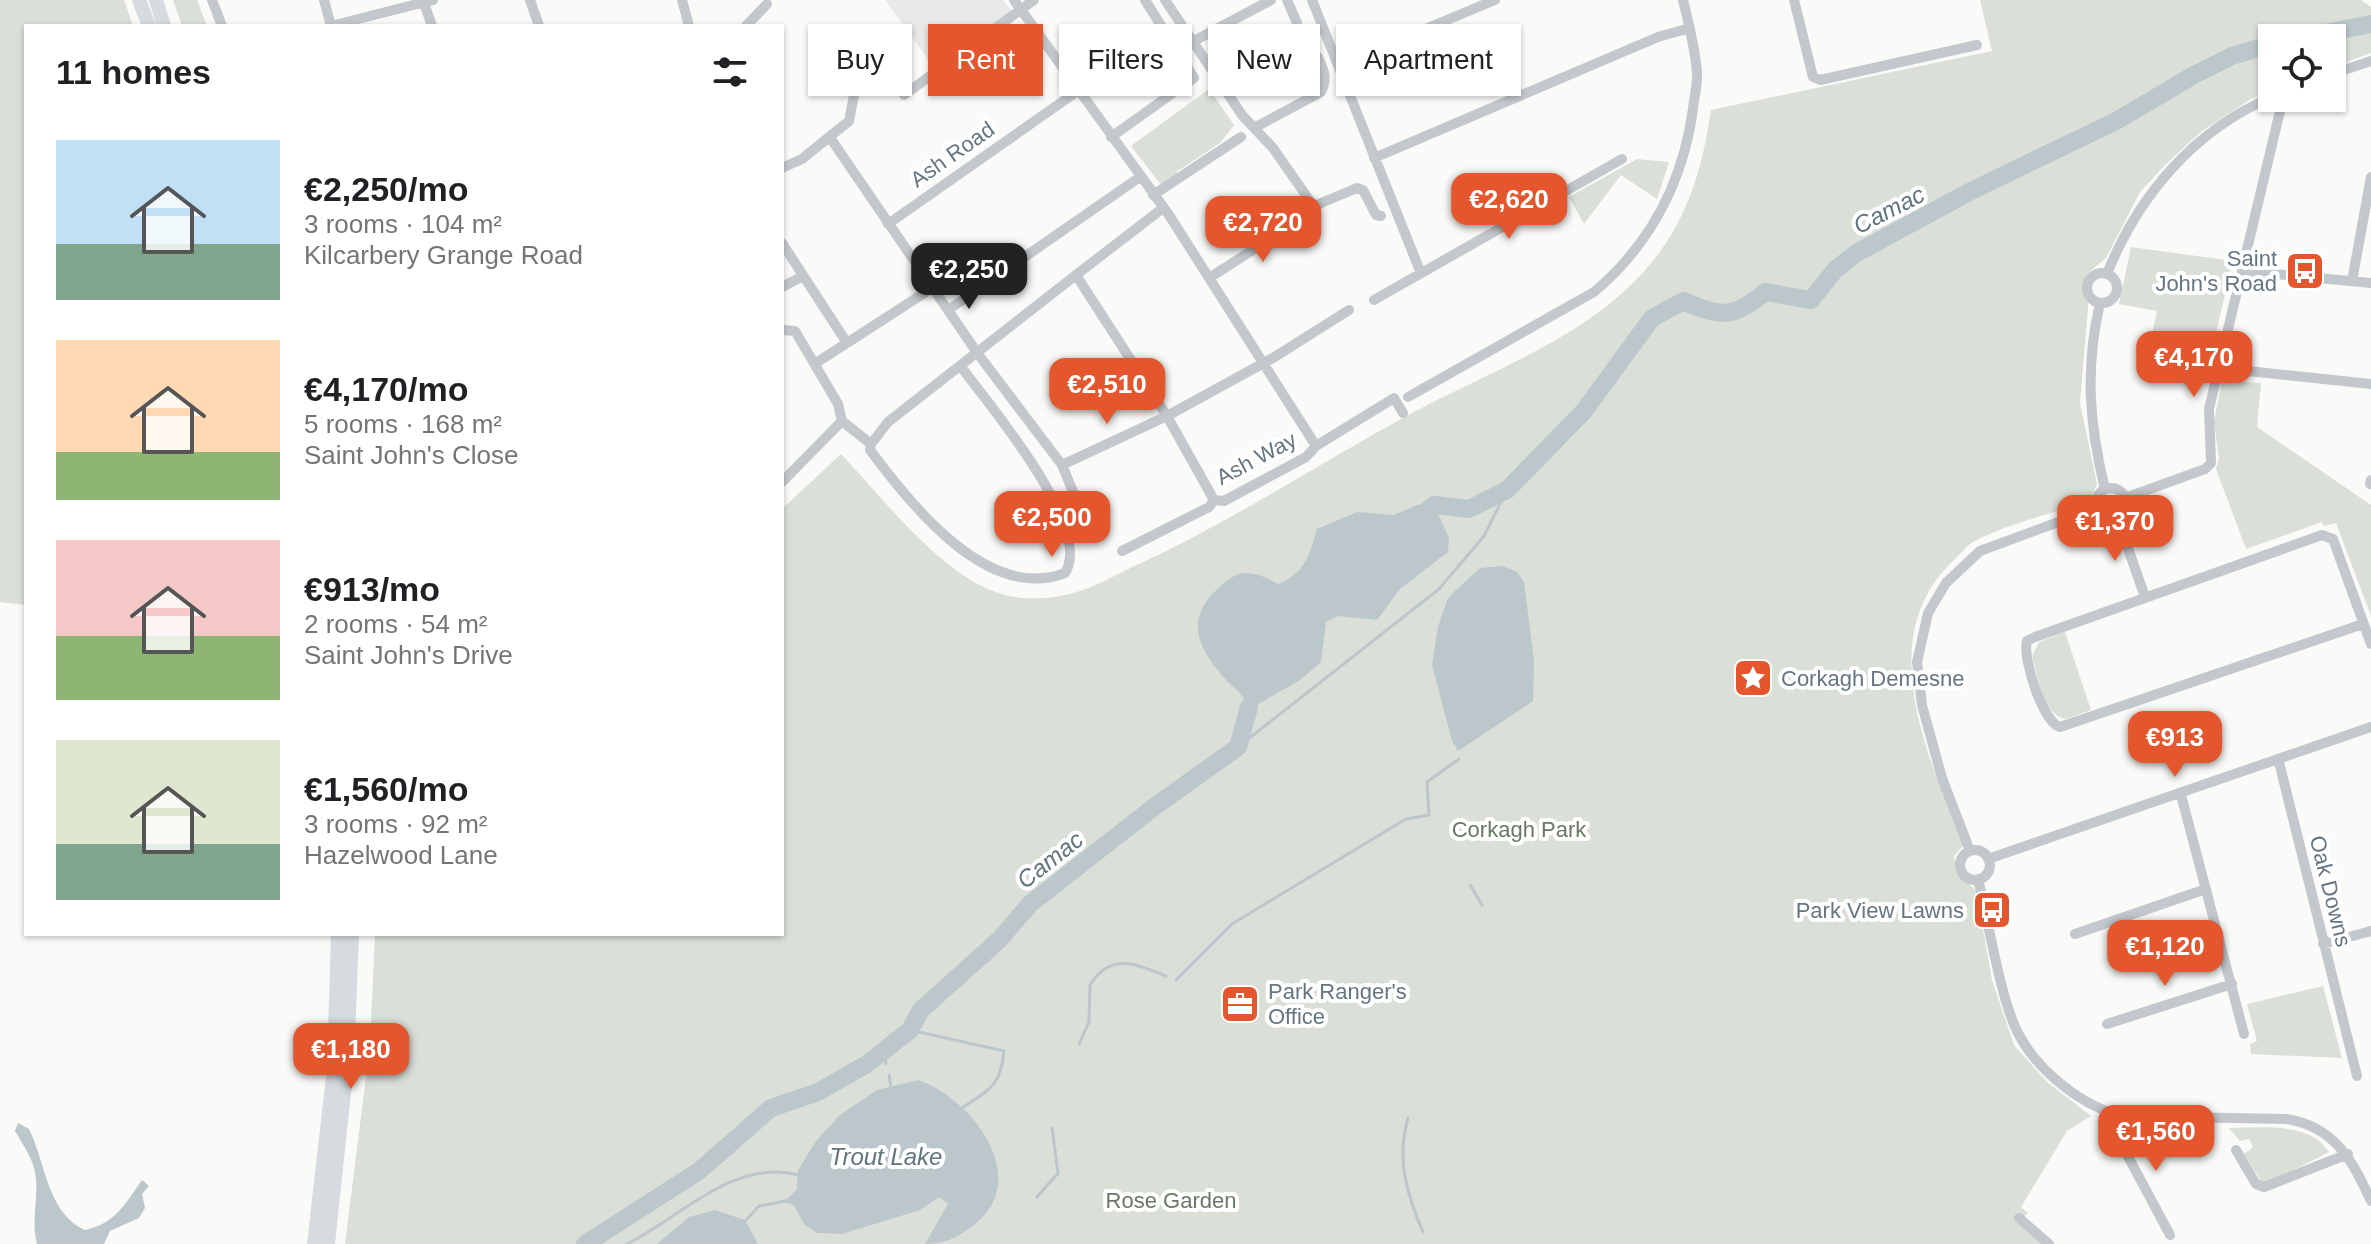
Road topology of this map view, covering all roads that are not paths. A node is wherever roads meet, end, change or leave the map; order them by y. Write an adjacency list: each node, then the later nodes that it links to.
1 (139, 0): 21 (main road)
2 (156, 0): 22 (main road)
3 (212, 0): 23 (street)
4 (324, 0): 24 (street)
5 (530, 0): 27 (street)
6 (682, 0): 28 (street)
7 (1014, 0): 19 (street)
8 (1034, 0): 19 (street)
9 (1145, 0): 49 (street)
10 (1165, 0): 32 (street)
11 (1271, 0): 32 (street)
12 (1287, 0): 20 (street)
13 (1312, 0): 34 (street)
14 (1495, 0): 30 (street)
15 (1683, 0): 31 (street)
16 (1794, 0): 33 (street)
17 (428, 2): 25 (street); 26 (street)
18 (767, 4): 29 (street)
19 (1021, 10): 37 (street); 39 (street)
20 (1297, 23)
21 (148, 24)
22 (163, 24)
23 (221, 24)
24 (330, 24)
25 (339, 24)
26 (432, 24)
27 (538, 24)
28 (688, 24)
29 (748, 24)
30 (1437, 24)
31 (1690, 28): 52 (street); 85 (street)
32 (1194, 41): 48 (street)
33 (1977, 45)
34 (1336, 58)
35 (1320, 61): 40 (street)
36 (2371, 61): 38 (street)
37 (1059, 62)
38 (2346, 69)
39 (912, 89)
40 (1320, 93)
41 (854, 96): 51 (street)
42 (1070, 96): 61 (street, Ash Road)
43 (1083, 96): 49 (street)
44 (1314, 96): 48 (street)
45 (1351, 96): 52 (street)
46 (2258, 105): 65 (street)
47 (2280, 112): 64 (street)
48 (1254, 128): 59 (street)
49 (1111, 137): 55 (street)
50 (1241, 137): 57 (street)
51 (831, 139): 54 (street); 61 (street)
52 (1374, 158): 63 (street)
53 (1622, 159): 63 (street)
54 (784, 167)
55 (1140, 177): 57 (street); 75 (street)
56 (2371, 177): 69 (street)
57 (1153, 195): 58 (street)
58 (1163, 208): 66 (street); 68 (street)
59 (1381, 216)
60 (1298, 221): 68 (street)
61 (888, 224): 72 (street)
62 (784, 246): 67 (street)
63 (1420, 271): 73 (street)
64 (2242, 271): 69 (street); 83 (street)
65 (2107, 274): 74 (street); 74 (street)
66 (1076, 275): 79 (street); 87 (street, Ash Way)
67 (803, 276): 71 (street); 78 (street)
68 (1209, 278): 81 (street)
69 (2352, 281): 70 (street)
70 (2371, 283)
71 (784, 286)
72 (932, 288): 75 (street); 78 (street)
73 (1374, 300)
74 (2100, 303): 93 (street)
75 (948, 310): 79 (street)
76 (1349, 310): 81 (street)
77 (784, 330): 80 (street)
78 (847, 343): 80 (street)
79 (978, 354): 82 (street); 91 (street)
80 (816, 363): 88 (street)
81 (1264, 363): 87 (street); 90 (street)
82 (962, 368): 89 (street); 89 (street)
83 (2219, 368): 84 (street); 94 (street)
84 (2371, 384)
85 (1408, 397)
86 (1403, 413): 90 (street, Ash Way)
87 (1167, 416): 91 (street); 95 (street, Ash Way)
88 (842, 421): 89 (street); 92 (street)
89 (871, 444)
90 (1316, 446): 95 (street, Ash Way)
91 (1062, 465): 96 (street)
92 (784, 480)
93 (2105, 489): 94 (street); 97 (street)
94 (2125, 498): 98 (street)
95 (1214, 500): 99 (street, Ash Way)
96 (1078, 504)
97 (2096, 508): 98 (street); 106 (street)
98 (2117, 517): 100 (street)
99 (1122, 551)
100 (2145, 597): 101 (street); 101 (street)
101 (2363, 624): 102 (street)
102 (2371, 644)
103 (2371, 727): 104 (street)
104 (2279, 762): 105 (street); 114 (street, Oak Downs)
105 (2181, 795): 107 (street); 109 (street)
106 (1970, 851): 107 (street); 108 (street)
107 (1988, 859): 108 (street)
108 (1978, 879): 119 (street)
109 (2206, 889): 111 (street); 115 (street)
110 (2371, 931): 114 (street)
111 (2075, 934)
112 (338, 936): 125 (main road)
113 (352, 936): 126 (main road)
114 (2323, 944): 118 (street, Oak Downs)
115 (2232, 984): 116 (street); 117 (street)
116 (2107, 1024)
117 (2244, 1034)
118 (2357, 1076)
119 (2119, 1115): 121 (street); 124 (street)
120 (2236, 1150): 121 (street)
121 (2348, 1154): 122 (street)
122 (2371, 1201)
123 (2019, 1218): 127 (street)
124 (2170, 1235)
125 (314, 1244)
126 (328, 1244)
127 (2049, 1244)

